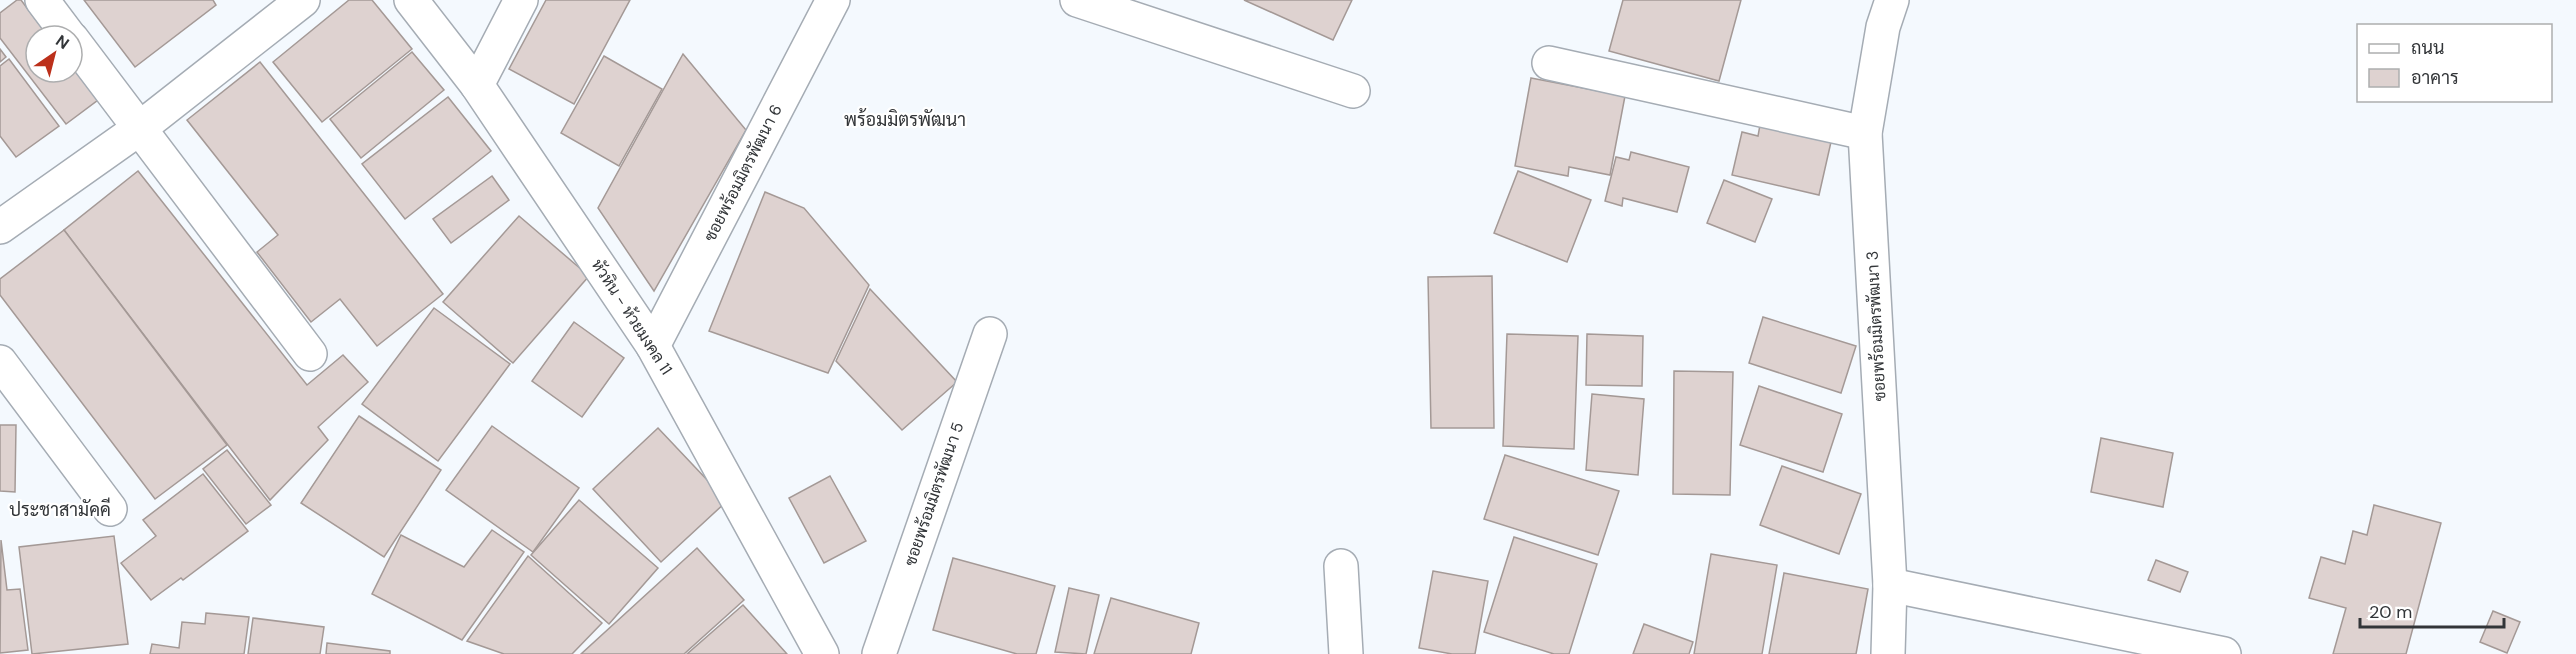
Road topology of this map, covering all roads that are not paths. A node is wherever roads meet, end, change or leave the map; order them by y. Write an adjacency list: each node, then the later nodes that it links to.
1 (42, 0): 8 (street)
2 (303, 0): 13 (street)
3 (411, 0): 11 (street, หัวหิน - ห้วยมงคล 11)
4 (521, 0): 11 (street)
5 (833, 0): 17 (street, ซอยพร้อมมิตรพัฒนา 6)
6 (1077, 0): 12 (street)
7 (1892, 0): 14 (street, ซอยพร้อมมิตรพัฒนา 3)
8 (60, 24)
9 (84, 55): 13 (street)
10 (1550, 63): 14 (street)
11 (477, 85): 17 (street, หัวหิน - ห้วยมงคล 11)
12 (1353, 91)
13 (140, 128): 15 (street); 18 (street)
14 (1865, 133): 22 (street, ซอยพร้อมมิตรพัฒนา 3)
15 (0, 227)
16 (990, 334): 24 (street, ซอยพร้อมมิตรพัฒนา 5)
17 (653, 346): 23 (street, หัวหิน - ห้วยมงคล 11)
18 (310, 354)
19 (0, 362): 20 (street)
20 (110, 509)
21 (1341, 566): 25 (street)
22 (1890, 585): 26 (street, ซอยพร้อมมิตรพัฒนา 3); 27 (street)
23 (822, 654)
24 (879, 654)
25 (1346, 654)
26 (1888, 654)
27 (2224, 654)

